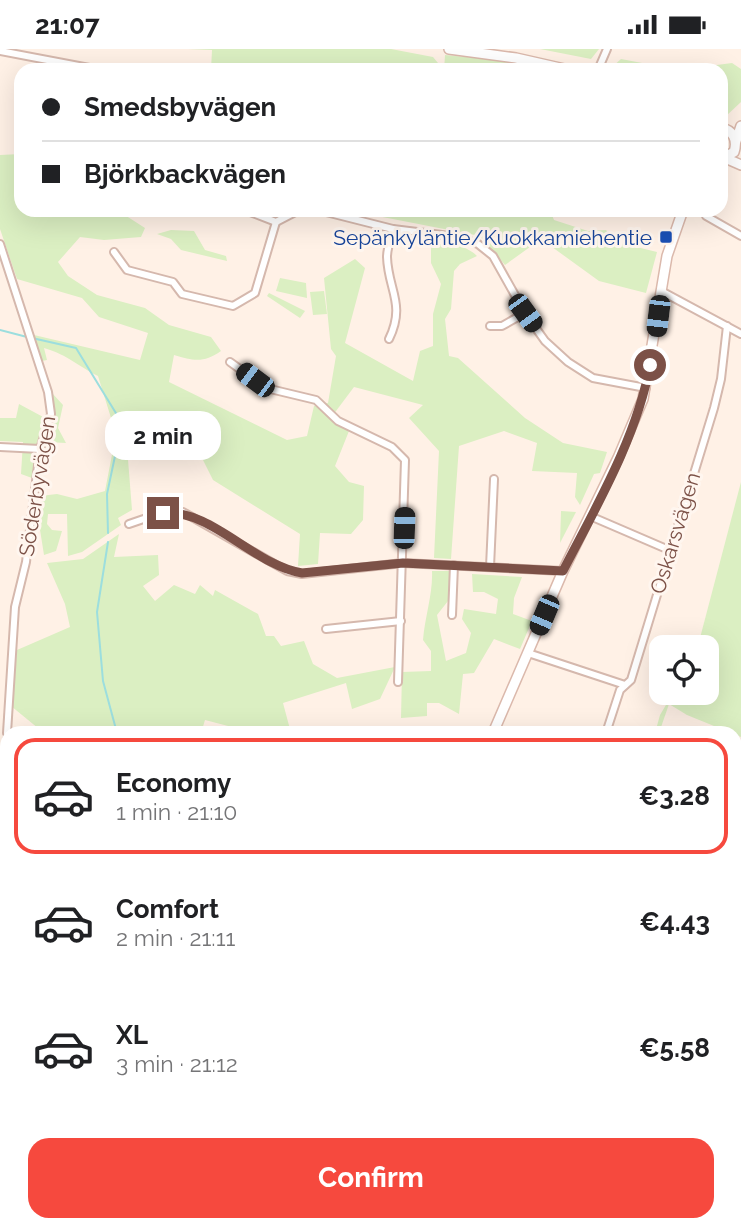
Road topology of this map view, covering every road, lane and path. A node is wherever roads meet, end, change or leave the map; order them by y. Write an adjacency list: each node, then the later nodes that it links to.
1 (449, 49): 4 (main road)
2 (0, 51): 3 (street)
3 (63, 63)
4 (538, 63)
5 (741, 124): 7 (main road)
6 (728, 133): 7 (main road)
7 (736, 144): 8 (main road); 9 (main road)
8 (728, 153)
9 (741, 160)
10 (263, 217): 15 (street)
11 (286, 217): 15 (street)
12 (346, 217): 16 (street)
13 (681, 217): 20 (main road)
14 (708, 217): 17 (street)
15 (276, 222): 19 (street)
16 (393, 229): 21 (street); 25 (street)
17 (741, 236)
18 (0, 244): 29 (street, Söderbyvägen)
19 (114, 252)
20 (661, 291): 23 (street); 27 (main road)
21 (525, 313): 22 (street); 27 (street)
22 (490, 326)
23 (727, 326): 24 (street); 33 (street, Oskarsvägen)
24 (741, 334)
25 (389, 339)
26 (230, 362): 34 (street)
27 (646, 388): 31 (main road)
28 (0, 447): 29 (street)
29 (40, 449): 44 (street, Söderbyvägen)
30 (494, 479): 36 (street)
31 (590, 516): 33 (street); 37 (main road)
32 (128, 524): 34 (street)
33 (669, 549): 43 (street, Oskarsvägen)
34 (403, 563): 35 (street); 39 (street)
35 (454, 565): 36 (street); 38 (street)
36 (490, 567): 37 (street)
37 (563, 571): 41 (main road)
38 (453, 615)
39 (401, 621): 40 (street); 42 (street)
40 (326, 629)
41 (528, 653): 43 (street); 45 (main road)
42 (398, 682)
43 (625, 685): 46 (street, Oskarsvägen)
44 (7, 726)
45 (496, 726)
46 (608, 726)

